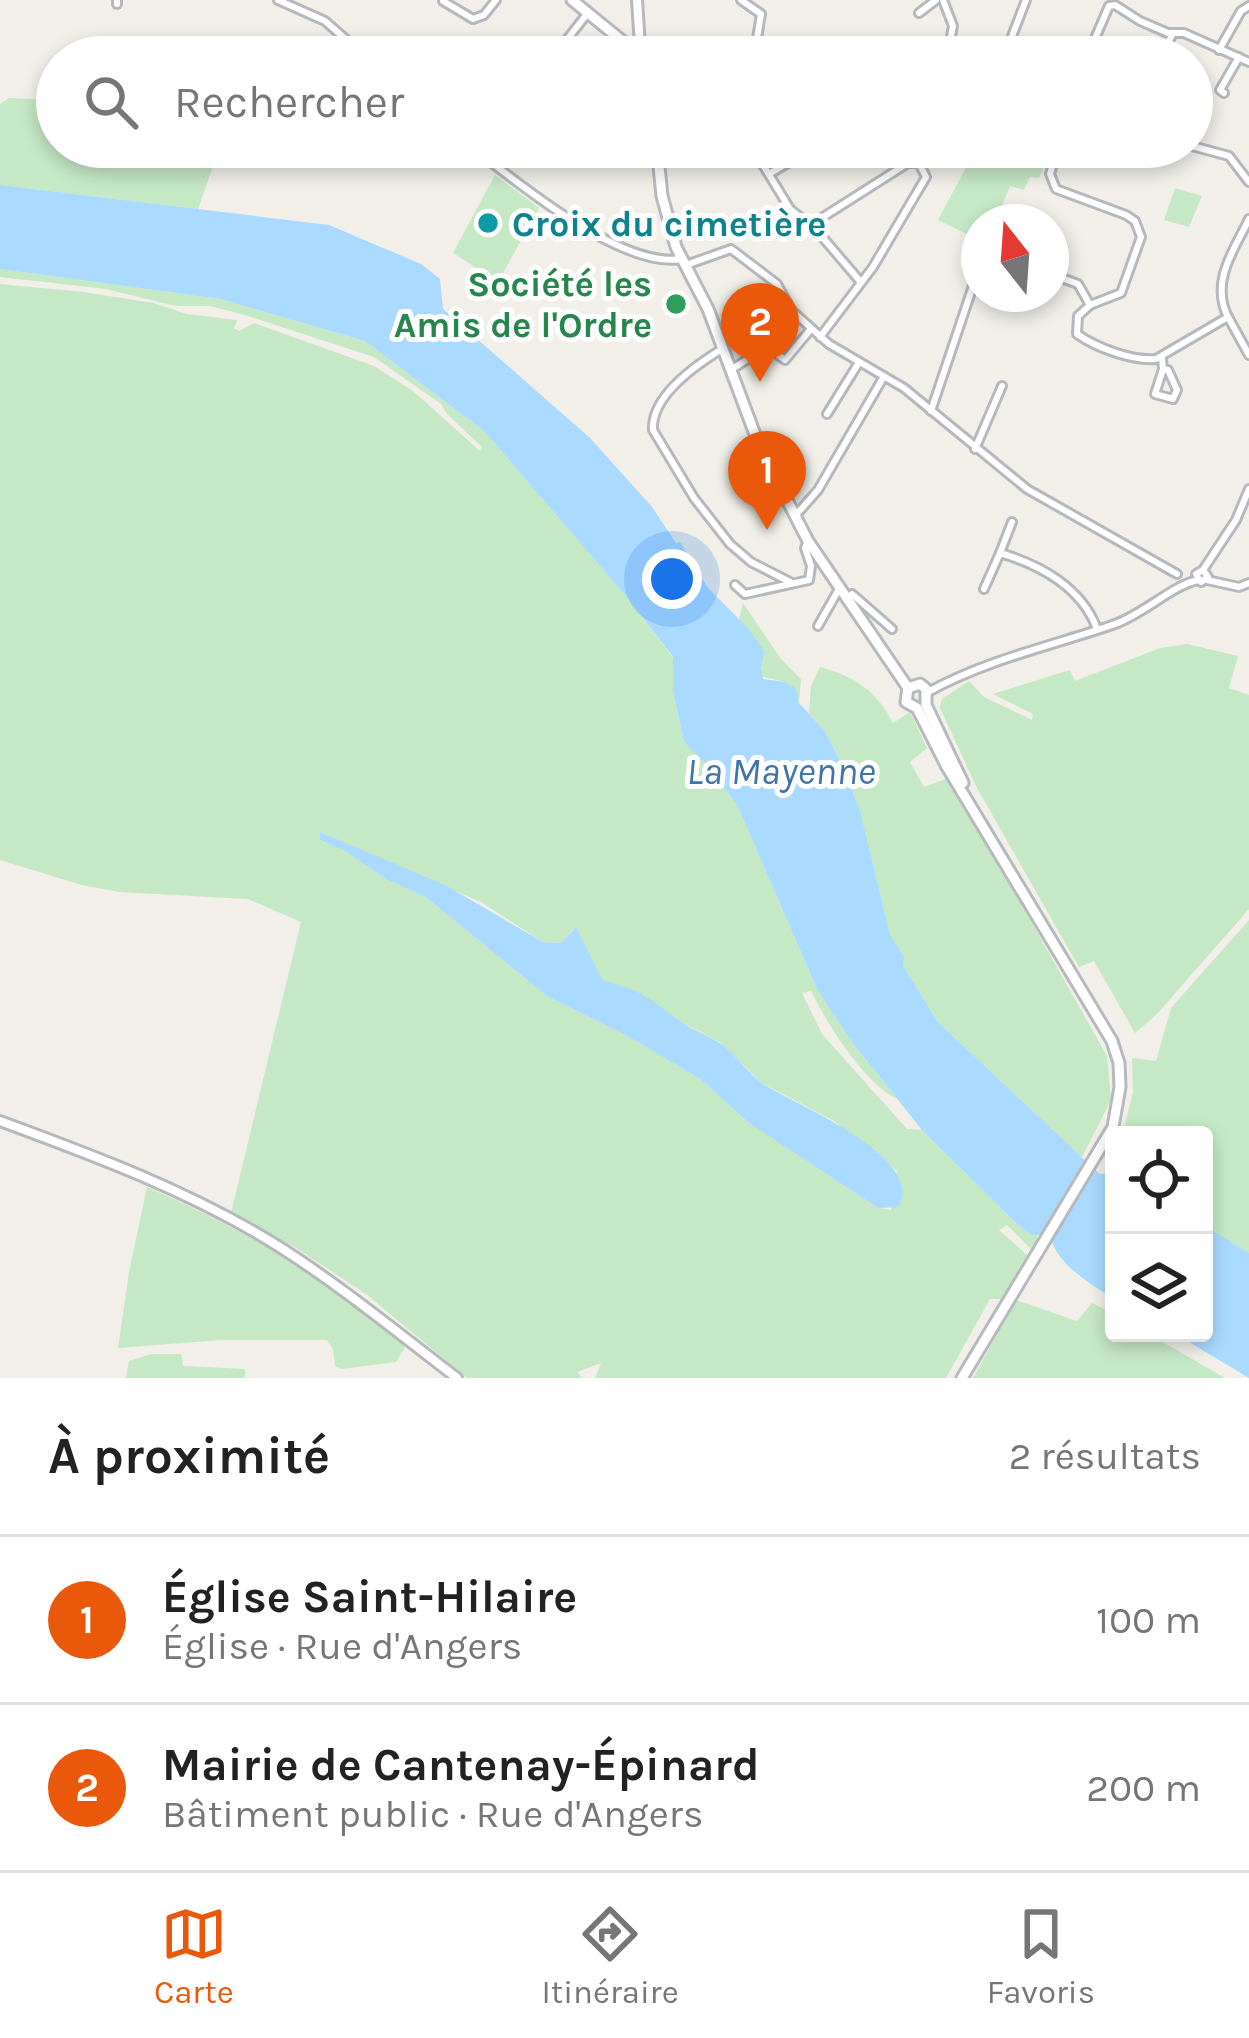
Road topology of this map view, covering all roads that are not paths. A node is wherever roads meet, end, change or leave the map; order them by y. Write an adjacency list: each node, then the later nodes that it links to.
1 (278, 0): 13 (street)
2 (496, 0): 8 (street)
3 (572, 0): 11 (main road)
4 (637, 0): 16 (street)
5 (741, 0): 17 (street)
6 (939, 0): 10 (street); 18 (street)
7 (1026, 0): 19 (street)
8 (443, 1)
9 (1249, 6): 24 (street)
10 (919, 13)
11 (587, 14): 14 (street); 15 (main road)
12 (1173, 33): 20 (street); 21 (street); 22 (street)
13 (342, 36)
14 (570, 36)
15 (615, 36)
16 (636, 36)
17 (757, 36)
18 (951, 36)
19 (1012, 36)
20 (1096, 36)
21 (1172, 36)
22 (1190, 36)
23 (1213, 47): 24 (street)
24 (1219, 50): 25 (street)
25 (1239, 57): 26 (street); 27 (street)
26 (1249, 62)
27 (1224, 93)
28 (1213, 152): 37 (street)
29 (1249, 163): 37 (street)
30 (500, 168): 42 (street)
31 (660, 168): 42 (main road)
32 (765, 168): 38 (street)
33 (779, 168): 38 (street)
34 (900, 168): 41 (street)
35 (923, 168): 43 (street)
36 (1050, 168): 45 (street)
37 (1242, 170): 39 (street)
38 (769, 174): 41 (street)
39 (1249, 182)
40 (1249, 219): 47 (street)
41 (809, 226): 43 (street)
42 (684, 261): 48 (street); 50 (main road)
43 (860, 280): 49 (street)
44 (1069, 281): 45 (street)
45 (1090, 305): 52 (street)
46 (964, 312): 58 (street)
47 (1228, 317): 51 (street); 52 (street)
48 (810, 330): 49 (street); 54 (street)
49 (819, 337): 53 (street)
50 (722, 349): 54 (main road); 68 (street)
51 (1249, 355)
52 (1162, 358): 55 (street)
53 (858, 364): 56 (street); 59 (street)
54 (732, 369): 62 (main road)
55 (1163, 369): 55 (street)
56 (883, 379): 58 (street); 62 (street)
57 (1001, 386): 60 (street)
58 (931, 411): 60 (street)
59 (826, 414)
60 (975, 449): 67 (street)
61 (1249, 489): 66 (street)
62 (795, 516): 64 (main road)
63 (1012, 522): 65 (street)
64 (808, 541): 68 (street); 72 (main road)
65 (1000, 553): 71 (street); 75 (street)
66 (1201, 576): 67 (street); 69 (street)
67 (1182, 579): 75 (street)
68 (790, 582): 70 (street)
69 (1249, 584)
70 (735, 585)
71 (984, 589)
72 (843, 594): 73 (street); 74 (street); 76 (main road)
73 (818, 626)
74 (892, 629)
75 (1097, 629): 77 (street)
76 (908, 688): 77 (main road); 78 (main road)
77 (928, 692): 78 (main road)
78 (921, 707): 81 (main road)
79 (0, 1121): 80 (street)
80 (457, 1378)
81 (962, 1378)

